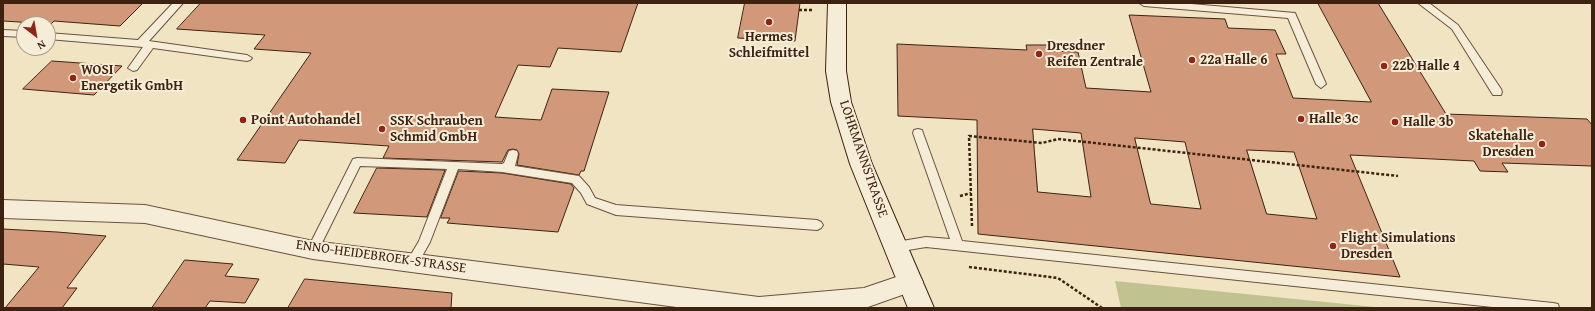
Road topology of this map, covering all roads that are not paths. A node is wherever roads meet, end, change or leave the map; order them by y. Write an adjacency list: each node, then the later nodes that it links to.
1 (178, 3): 8 (lane)
2 (837, 3): 20 (street, LOHRMANNSTRASSE)
3 (1144, 3): 11 (lane)
4 (1422, 3): 12 (lane)
5 (3, 33): 6 (lane)
6 (16, 34)
7 (56, 37): 8 (lane)
8 (146, 44): 9 (lane); 10 (lane)
9 (247, 58)
10 (133, 68)
11 (1322, 84)
12 (1496, 92)
13 (918, 133): 19 (lane)
14 (513, 154): 16 (lane)
15 (454, 165): 16 (lane); 21 (lane); 22 (lane)
16 (502, 168): 18 (lane)
17 (3, 209): 21 (street, ENNO-HEIDEBROEK-STRASSE)
18 (817, 225)
19 (958, 245): 20 (lane); 26 (lane)
20 (896, 247): 23 (street, LOHRMANNSTRASSE)
21 (313, 250): 22 (street, ENNO-HEIDEBROEK-STRASSE)
22 (412, 263): 24 (street, ENNO-HEIDEBROEK-STRASSE)
23 (911, 282): 24 (street, ENNO-HEIDEBROEK-STRASSE); 25 (street, LOHRMANNSTRASSE)
24 (762, 308)
25 (921, 308)
26 (1553, 308)

